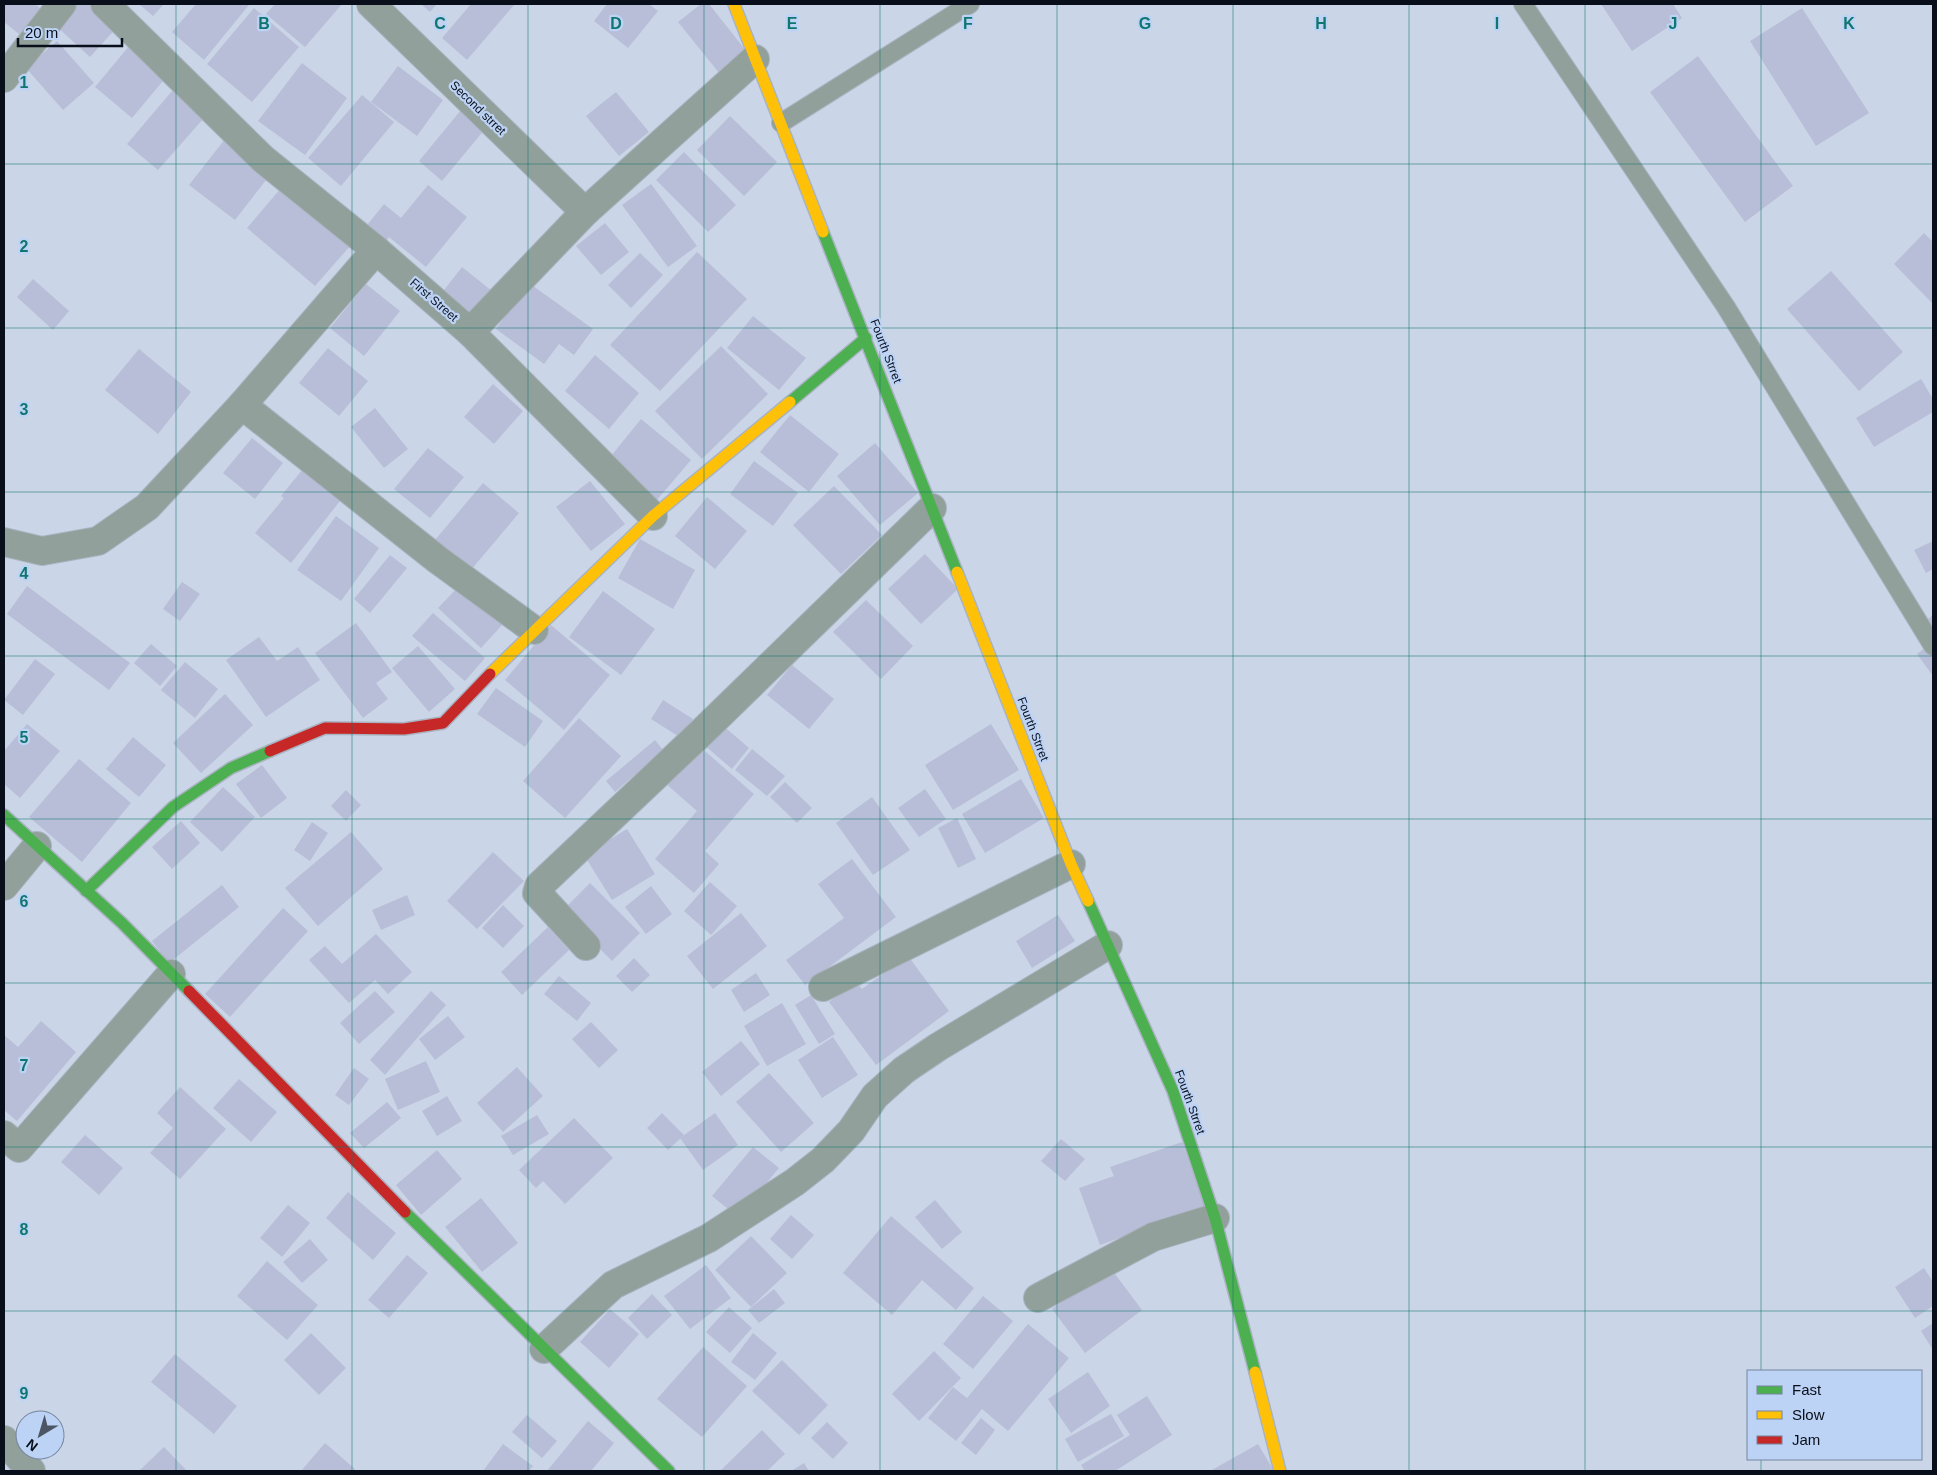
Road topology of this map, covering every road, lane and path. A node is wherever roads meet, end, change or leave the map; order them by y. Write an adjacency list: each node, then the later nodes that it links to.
1 (62, 4): 8 (street)
2 (105, 4): 11 (street, First Street)
3 (371, 4): 10 (street, Second strret)
4 (734, 4): 7 (street, Fourth Strret)
5 (970, 4): 9 (lane)
6 (1523, 4): 19 (lane)
7 (755, 59): 9 (street, Fourth Strret); 10 (street)
8 (4, 78)
9 (781, 123): 13 (street, Fourth Strret)
10 (585, 212): 12 (street)
11 (376, 250): 12 (street, First Street); 14 (street)
12 (470, 332): 16 (street, First Street)
13 (866, 338): 15 (street, Fourth Strret); 16 (street)
14 (242, 405): 17 (street); 18 (street)
15 (932, 508): 22 (street, Fourth Strret); 26 (street)
16 (653, 516): 18 (street)
17 (4, 542)
18 (534, 630): 24 (street)
19 (1933, 646)
20 (4, 815): 21 (street)
21 (37, 846): 23 (street); 24 (street)
22 (1071, 864): 25 (street, Fourth Strret); 28 (street)
23 (4, 886)
24 (86, 891): 27 (street)
25 (1108, 945): 30 (street, Fourth Strret); 32 (street)
26 (586, 946)
27 (171, 974): 29 (street); 32 (street)
28 (823, 987)
29 (4, 1135)
30 (1215, 1218): 31 (street); 36 (street, Fourth Strret)
31 (1038, 1298)
32 (544, 1349): 35 (street)
33 (4, 1440): 34 (street)
34 (31, 1471)
35 (669, 1471)
36 (1280, 1471)

